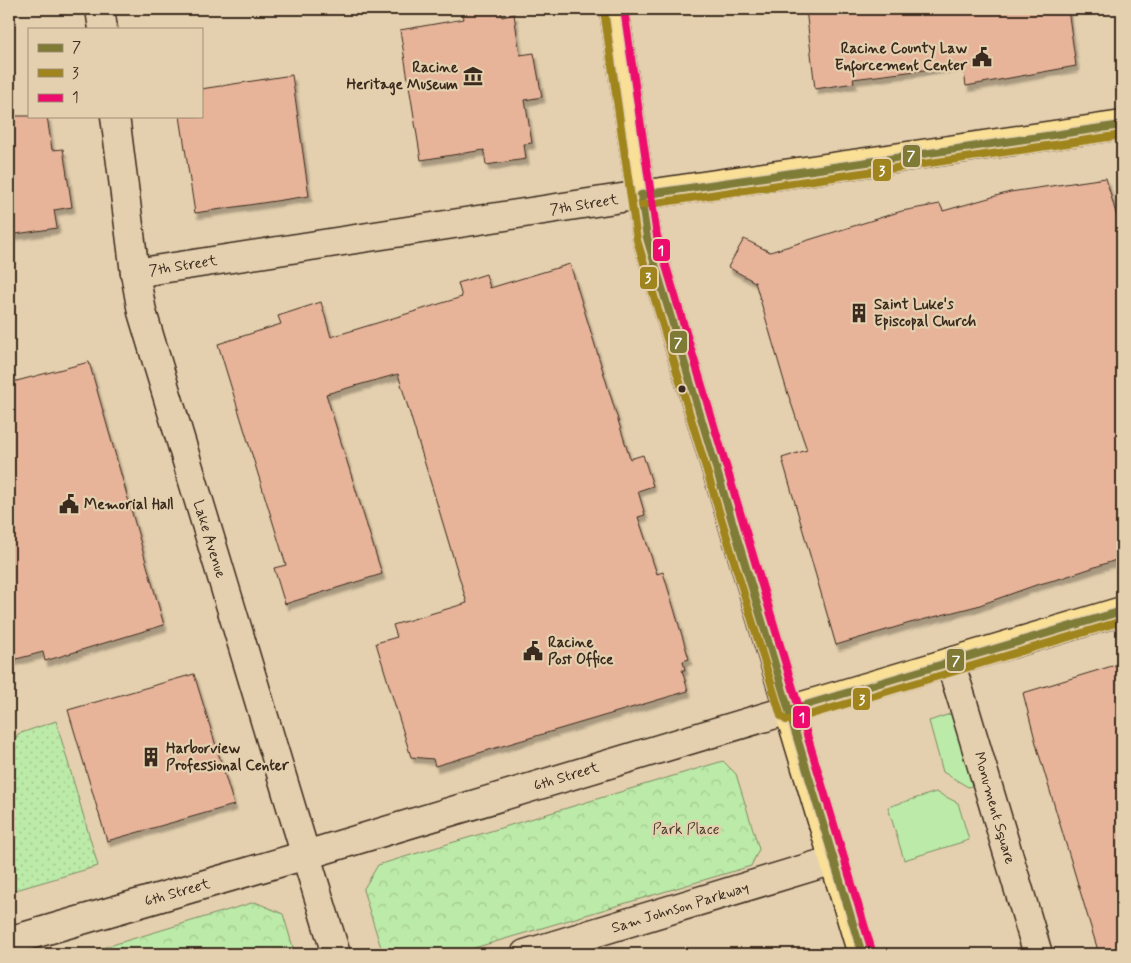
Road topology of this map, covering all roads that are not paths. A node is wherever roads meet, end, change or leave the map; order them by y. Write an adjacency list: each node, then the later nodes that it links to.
1 (100, 9): 3 (street)
2 (614, 9): 6 (main road)
3 (103, 28)
4 (115, 118): 7 (street, Lake Avenue)
5 (1122, 125): 6 (main road, 7th Street)
6 (640, 195): 7 (street, 7th Street); 10 (main road)
7 (135, 273): 11 (street, Lake Avenue)
8 (1122, 611): 9 (main road, 6th Street)
9 (950, 662): 10 (main road, 6th Street); 17 (street, Monument Square)
10 (789, 710): 11 (street, 6th Street); 12 (main road)
11 (306, 855): 13 (street, 6th Street); 14 (street, Lake Avenue)
12 (834, 860): 15 (street, Sam Johnson Parkway); 16 (main road)
13 (9, 941)
14 (336, 954)
15 (526, 954)
16 (862, 954)
17 (1038, 954)

